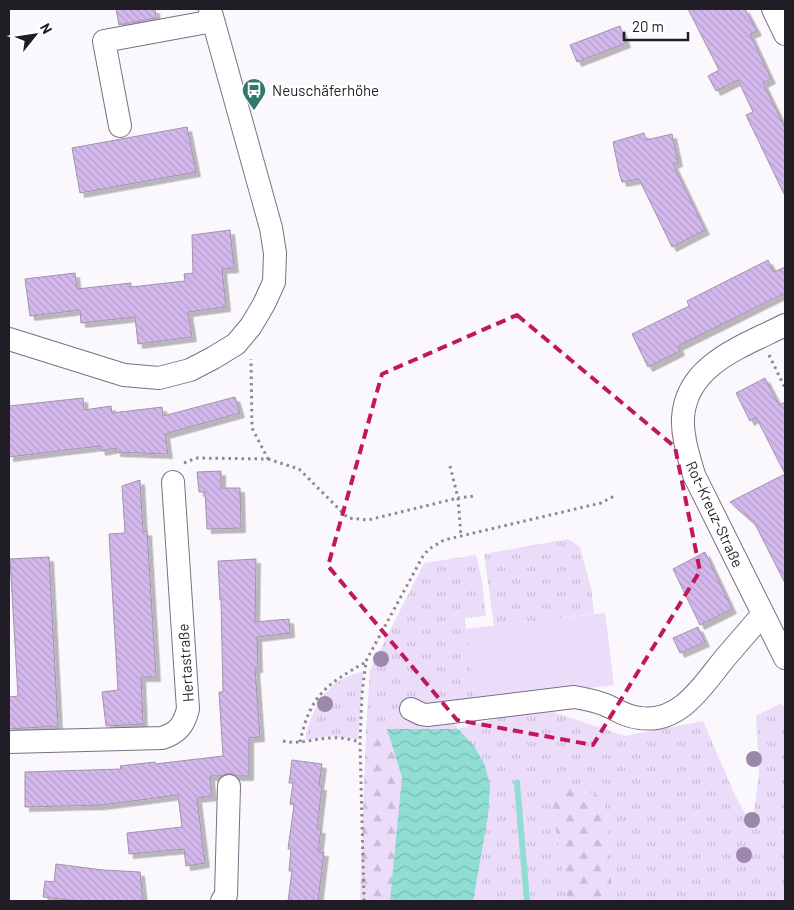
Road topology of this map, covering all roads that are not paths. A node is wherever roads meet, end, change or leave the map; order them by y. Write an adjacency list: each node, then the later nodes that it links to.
1 (773, 9): 3 (street)
2 (212, 15): 4 (street); 6 (street)
3 (785, 34)
4 (120, 126)
5 (785, 326): 8 (street, Rot-Kreuz-Straße)
6 (9, 339)
7 (174, 482): 11 (street, Hertastraße)
8 (763, 614): 9 (street, Rot-Kreuz-Straße); 10 (street)
9 (785, 658)
10 (411, 709)
11 (9, 742)
12 (230, 786): 13 (street)
13 (222, 901)

